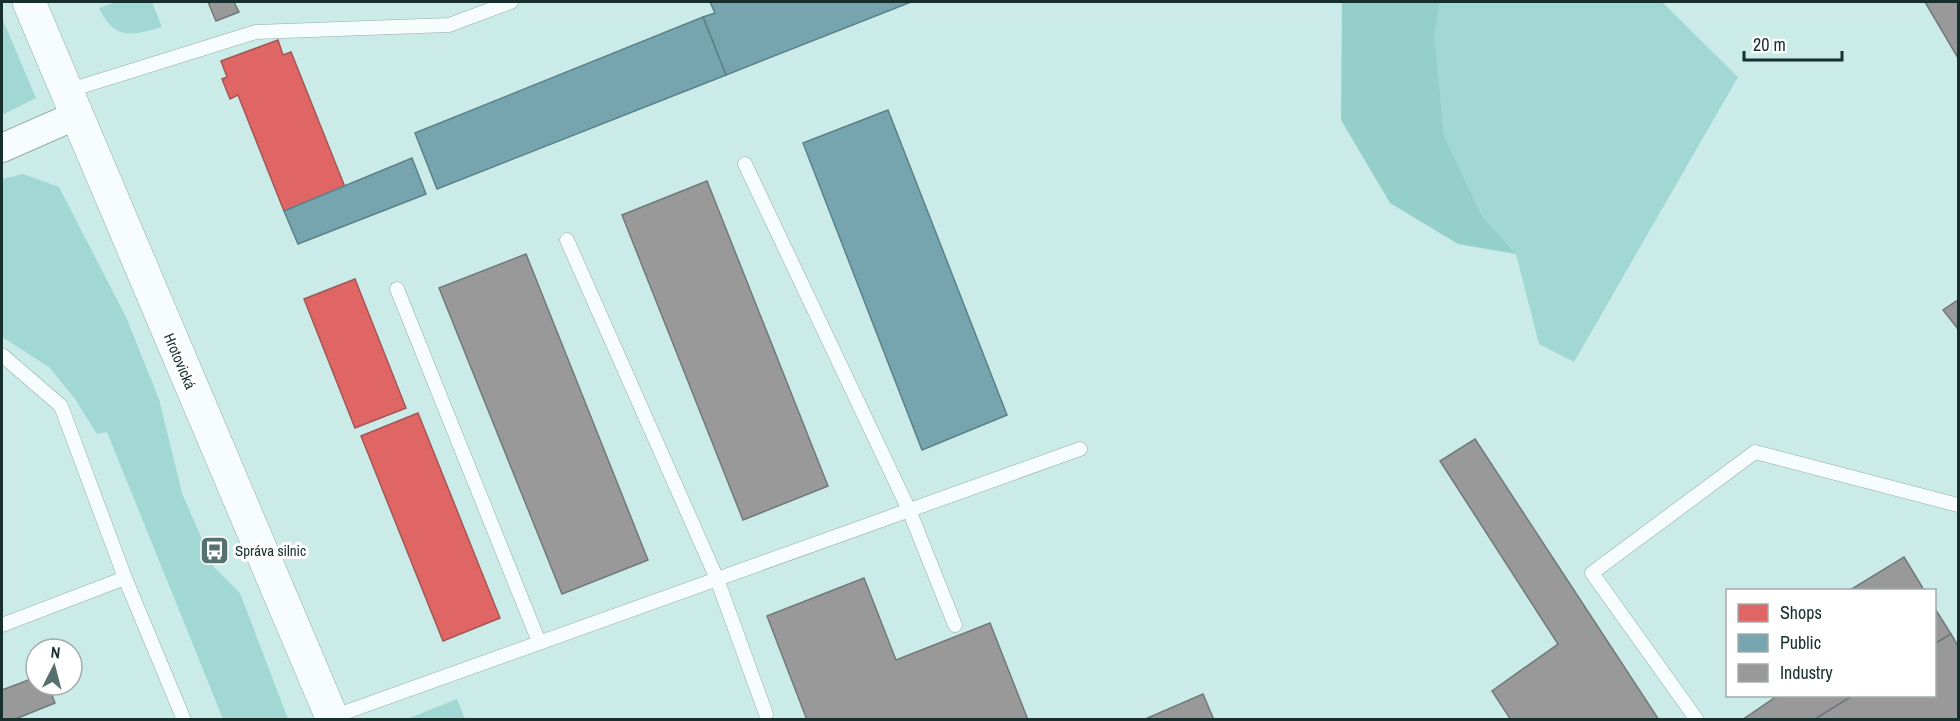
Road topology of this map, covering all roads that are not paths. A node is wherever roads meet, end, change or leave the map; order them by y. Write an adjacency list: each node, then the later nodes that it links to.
1 (29, 2): 3 (main road, Hrotovická)
2 (511, 2): 3 (lane)
3 (72, 103): 4 (street); 18 (main road, Hrotovická)
4 (2, 148)
5 (745, 164): 11 (lane)
6 (567, 240): 13 (lane)
7 (397, 289): 16 (lane)
8 (2, 355): 12 (lane)
9 (1080, 449): 11 (lane)
10 (1959, 505): 20 (lane)
11 (909, 510): 13 (lane); 14 (lane)
12 (125, 578): 15 (lane); 19 (lane)
13 (717, 579): 16 (lane); 17 (lane)
14 (955, 625)
15 (2, 626)
16 (539, 642): 18 (lane)
17 (766, 714)
18 (332, 718)
19 (184, 720)
20 (1697, 720)

